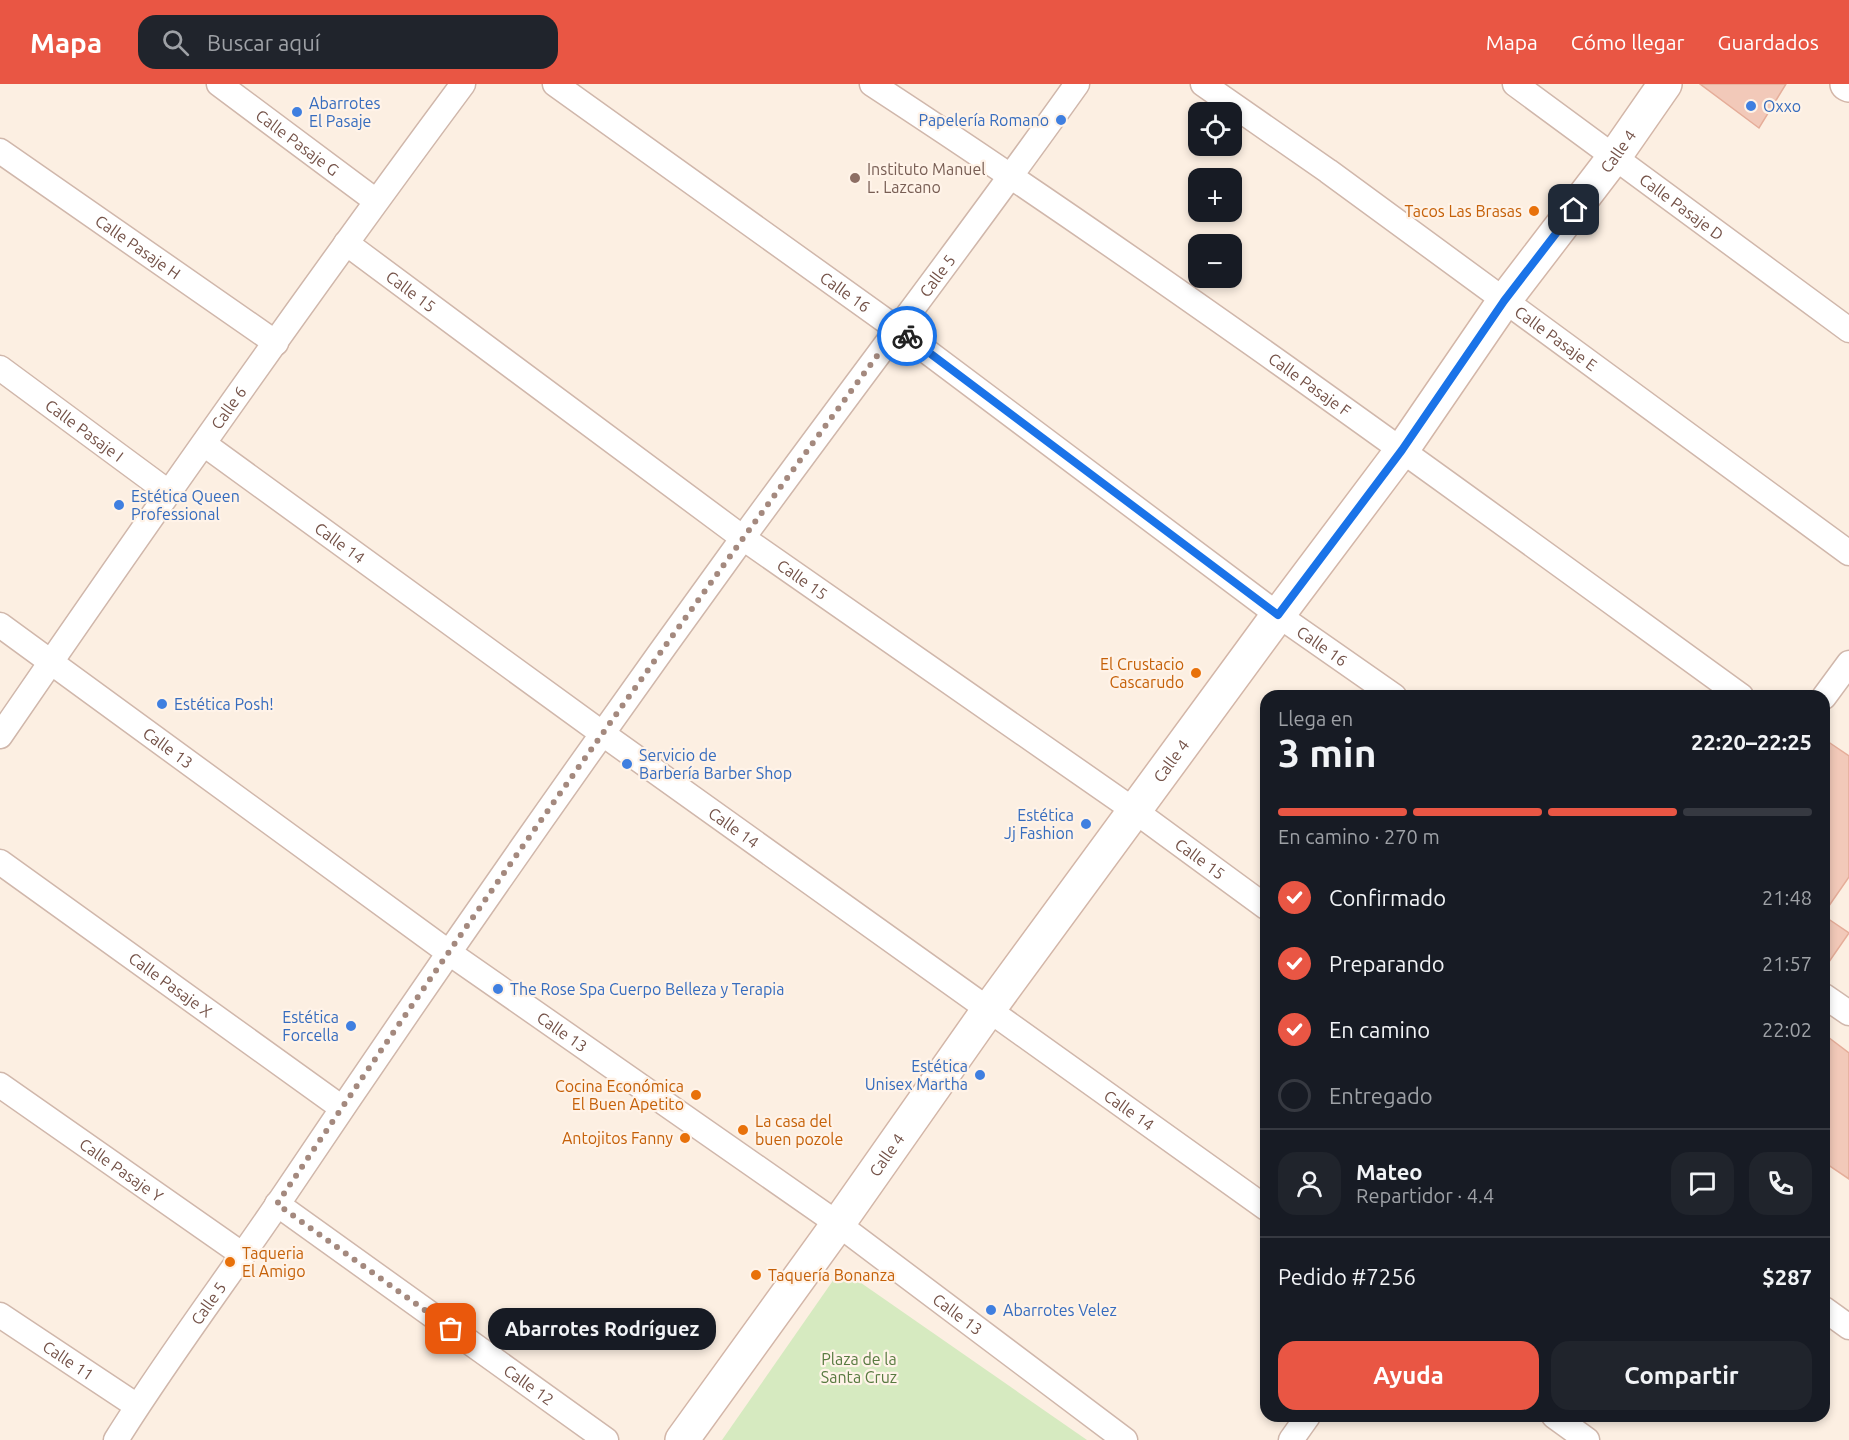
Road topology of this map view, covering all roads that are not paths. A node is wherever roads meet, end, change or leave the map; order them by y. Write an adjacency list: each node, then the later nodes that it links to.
1 (219, 84): 12 (street, Calle Pasaje G)
2 (463, 84): 12 (street, Calle 6)
3 (555, 84): 15 (street, Calle 16)
4 (872, 84): 11 (street, Calle Pasaje F)
5 (1077, 84): 11 (street, Calle 5)
6 (1203, 84): 14 (street, Calle Pasaje E)
7 (1515, 84): 10 (street, Calle Pasaje D)
8 (1665, 84): 10 (street, Calle 4)
9 (0, 151): 17 (street, Calle Pasaje H)
10 (1615, 156): 14 (street, Calle 4); 16 (street, Calle Pasaje D)
11 (1012, 176): 15 (street, Calle 5); 20 (street, Calle Pasaje F)
12 (376, 201): 13 (street, Calle 6)
13 (346, 243): 17 (street, Calle 6); 22 (street, Calle 15)
14 (1504, 301): 20 (street, Calle 4); 23 (street, Calle Pasaje E)
15 (897, 329): 22 (street, Calle 5); 24 (street, Calle 16)
16 (1849, 330)
17 (276, 343): 19 (street, Calle 6)
18 (0, 368): 21 (street, Calle Pasaje I)
19 (204, 444): 21 (street, Calle 6); 31 (street, Calle 14)
20 (1402, 450): 24 (street, Calle 4); 29 (street, Calle Pasaje F)
21 (168, 492): 26 (street, Calle 6)
22 (743, 538): 31 (street, Calle 5); 33 (street, Calle 15)
23 (1849, 553)
24 (1278, 615): 28 (street, Calle 16); 33 (street, Calle 4)
25 (0, 625): 26 (street, Calle 13)
26 (51, 661): 32 (street, Calle 6); 36 (street, Calle 13)
27 (1849, 663): 30 (street)
28 (1385, 690)
29 (1733, 690)
30 (1829, 690)
31 (603, 734): 36 (street, Calle 5); 38 (street, Calle 14)
32 (0, 736)
33 (1135, 811): 35 (street, Calle 15); 38 (street, Calle 4)
34 (0, 862): 41 (street, Calle Pasaje X)
35 (1260, 903)
36 (448, 952): 41 (street, Calle 5); 44 (street, Calle 13)
37 (1830, 1000): 39 (street)
38 (989, 1009): 43 (street, Calle 14); 44 (street, Calle 4)
39 (1849, 1013)
40 (0, 1085): 45 (street, Calle Pasaje Y)
41 (342, 1108): 42 (street, Calle 5)
42 (277, 1204): 45 (street, Calle 5); 53 (street, Calle 12)
43 (1260, 1204)
44 (838, 1224): 54 (street, Calle 4); 55 (street, Calle 13)
45 (243, 1255): 49 (street, Calle 5)
46 (1830, 1313): 48 (street)
47 (0, 1315): 49 (street, Calle 11)
48 (1849, 1327)
49 (137, 1406): 52 (street, Calle 5)
50 (1304, 1422): 56 (street)
51 (1562, 1422): 57 (street)
52 (116, 1440)
53 (606, 1440)
54 (682, 1440)
55 (1125, 1440)
56 (1291, 1440)
57 (1587, 1440)

